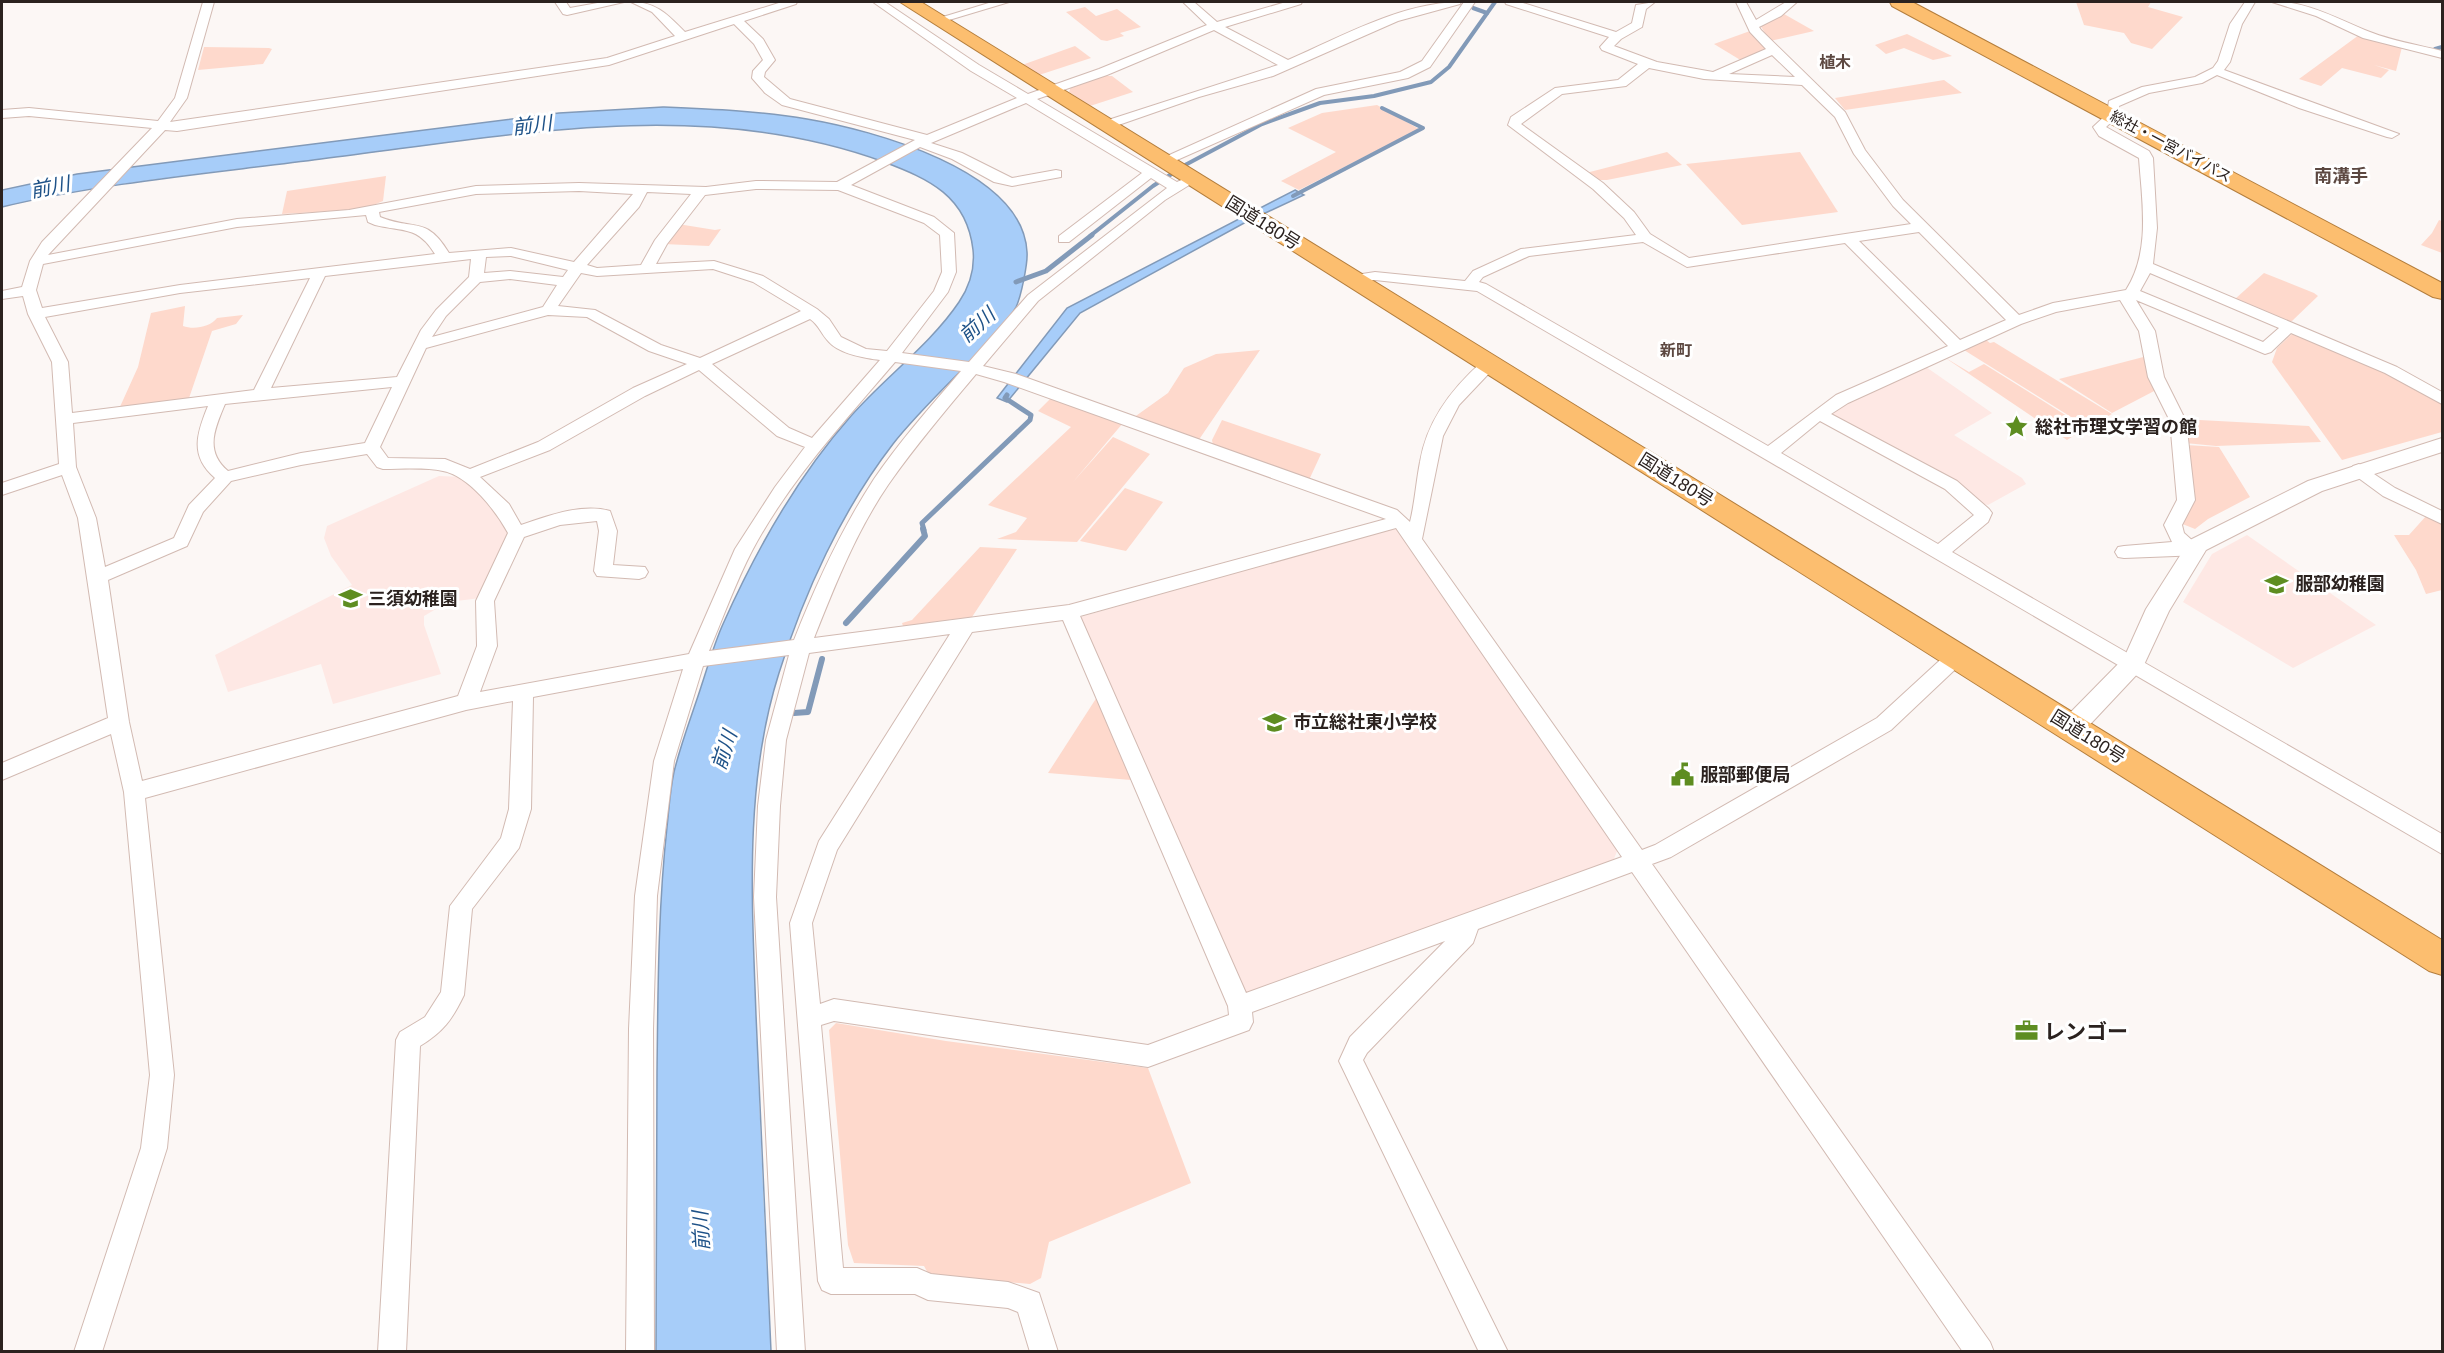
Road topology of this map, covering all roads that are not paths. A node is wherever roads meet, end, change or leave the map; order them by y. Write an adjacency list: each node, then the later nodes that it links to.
1 (208, 2): 39 (street)
2 (561, 2): 3 (street)
3 (618, 2)
4 (636, 2): 26 (street)
5 (792, 2): 22 (street)
6 (878, 2): 35 (street)
7 (909, 2): 21 (highway, 国道180号)
8 (1003, 2): 21 (street)
9 (1188, 2): 24 (street)
10 (1297, 2): 24 (street)
11 (1452, 2): 30 (street)
12 (1469, 2): 43 (street)
13 (1510, 2): 25 (street)
14 (1650, 2): 25 (street)
15 (1741, 2): 23 (street)
16 (1792, 2): 23 (street)
17 (1899, 2): 36 (highway, 総社・一宮バイパス)
18 (1920, 2): 36 (highway, 総社・一宮バイパス)
19 (2250, 2): 31 (street)
20 (2278, 2): 28 (street)
21 (939, 20): 34 (highway, 国道180号)
22 (737, 21): 26 (street); 41 (street)
23 (1754, 25): 27 (street)
24 (1215, 26): 30 (street); 34 (street)
25 (1617, 36): 29 (street)
26 (684, 37): 39 (street)
27 (1773, 50): 32 (street); 33 (street)
28 (2442, 55)
29 (1646, 64): 32 (street); 49 (street)
30 (1287, 65): 38 (street)
31 (2217, 71): 36 (street); 40 (street)
32 (1717, 75): 33 (street)
33 (1808, 81): 48 (street)
34 (1050, 89): 35 (street); 38 (highway, 国道180号)
35 (1028, 98): 41 (street); 43 (street)
36 (2113, 109): 55 (street); 59 (highway, 総社・一宮バイパス); 65 (highway, 総社・一宮バイパス)
37 (2, 114): 39 (street)
38 (1107, 125): 43 (highway, 国道180号)
39 (156, 131): 54 (street)
40 (2392, 134)
41 (921, 143): 42 (street); 44 (street)
42 (1056, 174)
43 (1171, 175): 50 (street); 61 (highway, 国道180号); 78 (street)
44 (840, 186): 46 (street); 75 (street)
45 (643, 188): 46 (street); 47 (street); 57 (street)
46 (701, 191): 56 (street)
47 (372, 210): 53 (street); 54 (street)
48 (1921, 227): 51 (street); 71 (street)
49 (1645, 237): 51 (street); 63 (street)
50 (1064, 238)
51 (1848, 238): 74 (street)
52 (479, 253): 53 (street); 57 (street); 60 (street)
53 (444, 256): 58 (street)
54 (36, 261): 64 (street)
55 (2145, 266): 66 (street); 72 (street)
56 (647, 268): 57 (street); 69 (street)
57 (576, 269): 62 (street)
58 (319, 274): 70 (street); 80 (street)
59 (2442, 277)
60 (476, 279): 62 (street); 73 (street)
61 (1354, 279): 63 (street); 77 (highway, 国道180号)
62 (567, 282): 68 (street)
63 (1472, 285): 88 (street)
64 (29, 290): 67 (street); 70 (street)
65 (2442, 292)
66 (2128, 293): 71 (street); 72 (street); 98 (street)
67 (2, 295)
68 (549, 310): 73 (street); 76 (street)
69 (812, 312): 75 (street); 76 (street)
70 (36, 314): 84 (street)
71 (2016, 321): 74 (street)
72 (2289, 327): 81 (street)
73 (421, 345): 79 (street)
74 (1958, 347): 83 (street)
75 (896, 357): 78 (street); 85 (street)
76 (700, 363): 85 (street); 91 (street)
77 (1489, 364): 97 (street); 106 (highway, 国道180号)
78 (972, 367): 95 (street); 105 (street)
79 (403, 381): 80 (street); 87 (street)
80 (260, 394): 82 (street)
81 (2442, 399)
82 (218, 400): 84 (street); 92 (street)
83 (1819, 414): 88 (street); 100 (street)
84 (63, 419): 89 (street)
85 (815, 445): 107 (street)
86 (2442, 445): 90 (street)
87 (371, 448): 91 (street); 92 (street)
88 (1769, 454): 100 (street)
89 (68, 467): 93 (street); 102 (street)
90 (2359, 470): 94 (street); 98 (street)
91 (470, 475): 96 (street)
92 (225, 477): 102 (street)
93 (2, 489)
94 (2442, 518)
95 (1400, 521): 97 (street); 103 (street)
96 (517, 533): 101 (street); 110 (street)
97 (1413, 540): 116 (street)
98 (2194, 551): 99 (street); 108 (street)
99 (2124, 552)
100 (1938, 553): 108 (street)
101 (639, 572)
102 (98, 577): 111 (street)
103 (1069, 612): 104 (street); 119 (street)
104 (966, 625): 105 (street); 120 (street)
105 (798, 647): 107 (street); 124 (street)
106 (1958, 656): 112 (highway, 国道180号); 116 (street)
107 (699, 661): 109 (street); 123 (street)
108 (2134, 663): 112 (street); 115 (street)
109 (523, 692): 110 (street); 122 (street)
110 (466, 702): 114 (street)
111 (119, 722): 113 (street); 114 (street)
112 (2072, 727): 118 (highway, 国道180号)
113 (2, 772)
114 (134, 792): 121 (street)
115 (2442, 845)
116 (1636, 861): 117 (street); 127 (street)
117 (1469, 922): 119 (street); 126 (street)
118 (2442, 959)
119 (1240, 1006): 120 (street)
120 (809, 1019): 125 (street)
121 (88, 1352)
122 (392, 1352)
123 (640, 1352)
124 (791, 1352)
125 (1044, 1352)
126 (1494, 1352)
127 (1980, 1352)

